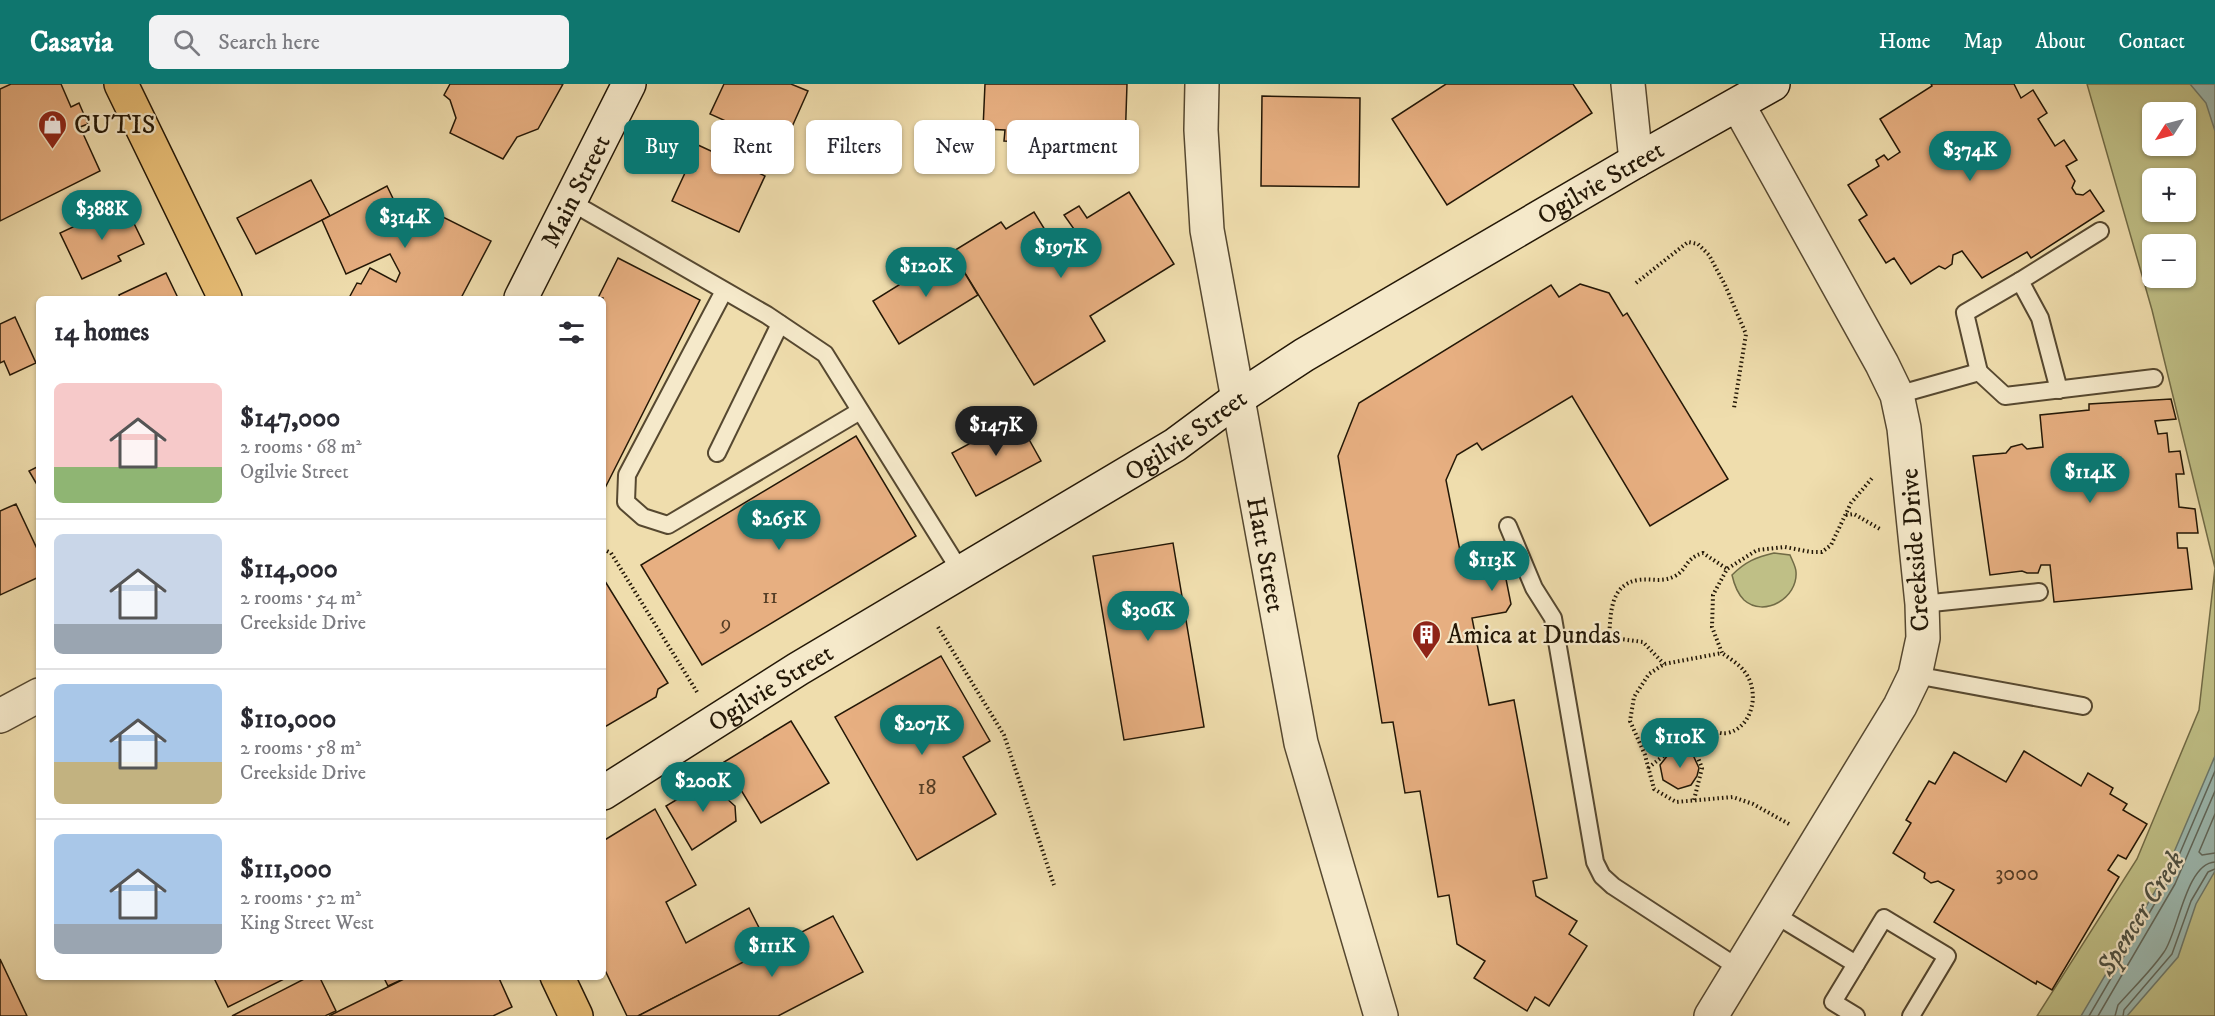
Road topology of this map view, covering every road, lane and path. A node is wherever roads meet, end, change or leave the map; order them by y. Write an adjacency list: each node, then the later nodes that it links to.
1 (121, 84): 13 (main road)
2 (629, 84): 8 (street, Main Street)
3 (1202, 84): 20 (street, Hatt Street)
4 (1628, 84): 7 (street)
5 (1773, 84): 6 (street, Ogilvie Street)
6 (1738, 105): 7 (street, Ogilvie Street); 19 (street, Creekside Drive)
7 (1636, 161): 20 (street, Ogilvie Street)
8 (571, 202): 12 (lane); 14 (street, Main Street)
9 (2100, 231): 10 (lane)
10 (2020, 281): 16 (lane); 18 (lane)
11 (1636, 283): 21 (path)
12 (724, 291): 15 (lane); 22 (lane)
13 (224, 296)
14 (522, 296)
15 (780, 324): 22 (lane); 23 (lane)
16 (1979, 372): 18 (lane); 19 (lane)
17 (2154, 378): 18 (lane)
18 (2059, 390)
19 (1897, 395): 24 (street, Creekside Drive)
20 (1237, 399): 28 (street, Ogilvie Street); 53 (street, Hatt Street)
21 (1734, 408)
22 (860, 411): 28 (lane)
23 (717, 453)
24 (1908, 468): 27 (path); 31 (street, Creekside Drive)
25 (1508, 526): 32 (lane)
26 (606, 550): 40 (path)
27 (1728, 569): 33 (path); 34 (path)
28 (961, 572): 30 (street, Ogilvie Street)
29 (2039, 592): 31 (lane)
30 (920, 597): 40 (street, Ogilvie Street); 46 (path)
31 (1922, 604): 36 (street, Creekside Drive)
32 (1556, 634): 33 (path); 49 (lane)
33 (1610, 637): 35 (path)
34 (1722, 653): 35 (path); 41 (path)
35 (1664, 664): 42 (path)
36 (1915, 675): 38 (lane); 45 (street, Creekside Drive)
37 (36, 697): 39 (street)
38 (2083, 706)
39 (0, 716)
40 (715, 721): 43 (street, Ogilvie Street)
41 (1695, 750): 42 (path); 44 (path)
42 (1648, 768): 44 (path)
43 (606, 791)
44 (1694, 800): 45 (path)
45 (1819, 840): 47 (street, Creekside Drive)
46 (1054, 885)
47 (1774, 914): 48 (lane); 49 (street, Creekside Drive)
48 (1856, 964): 51 (lane); 56 (lane)
49 (1740, 969): 54 (street, Creekside Drive)
50 (559, 980): 52 (main road)
51 (1832, 1009): 55 (lane)
52 (576, 1016)
53 (1380, 1016)
54 (1711, 1016)
55 (1856, 1016)
56 (1911, 1016)

